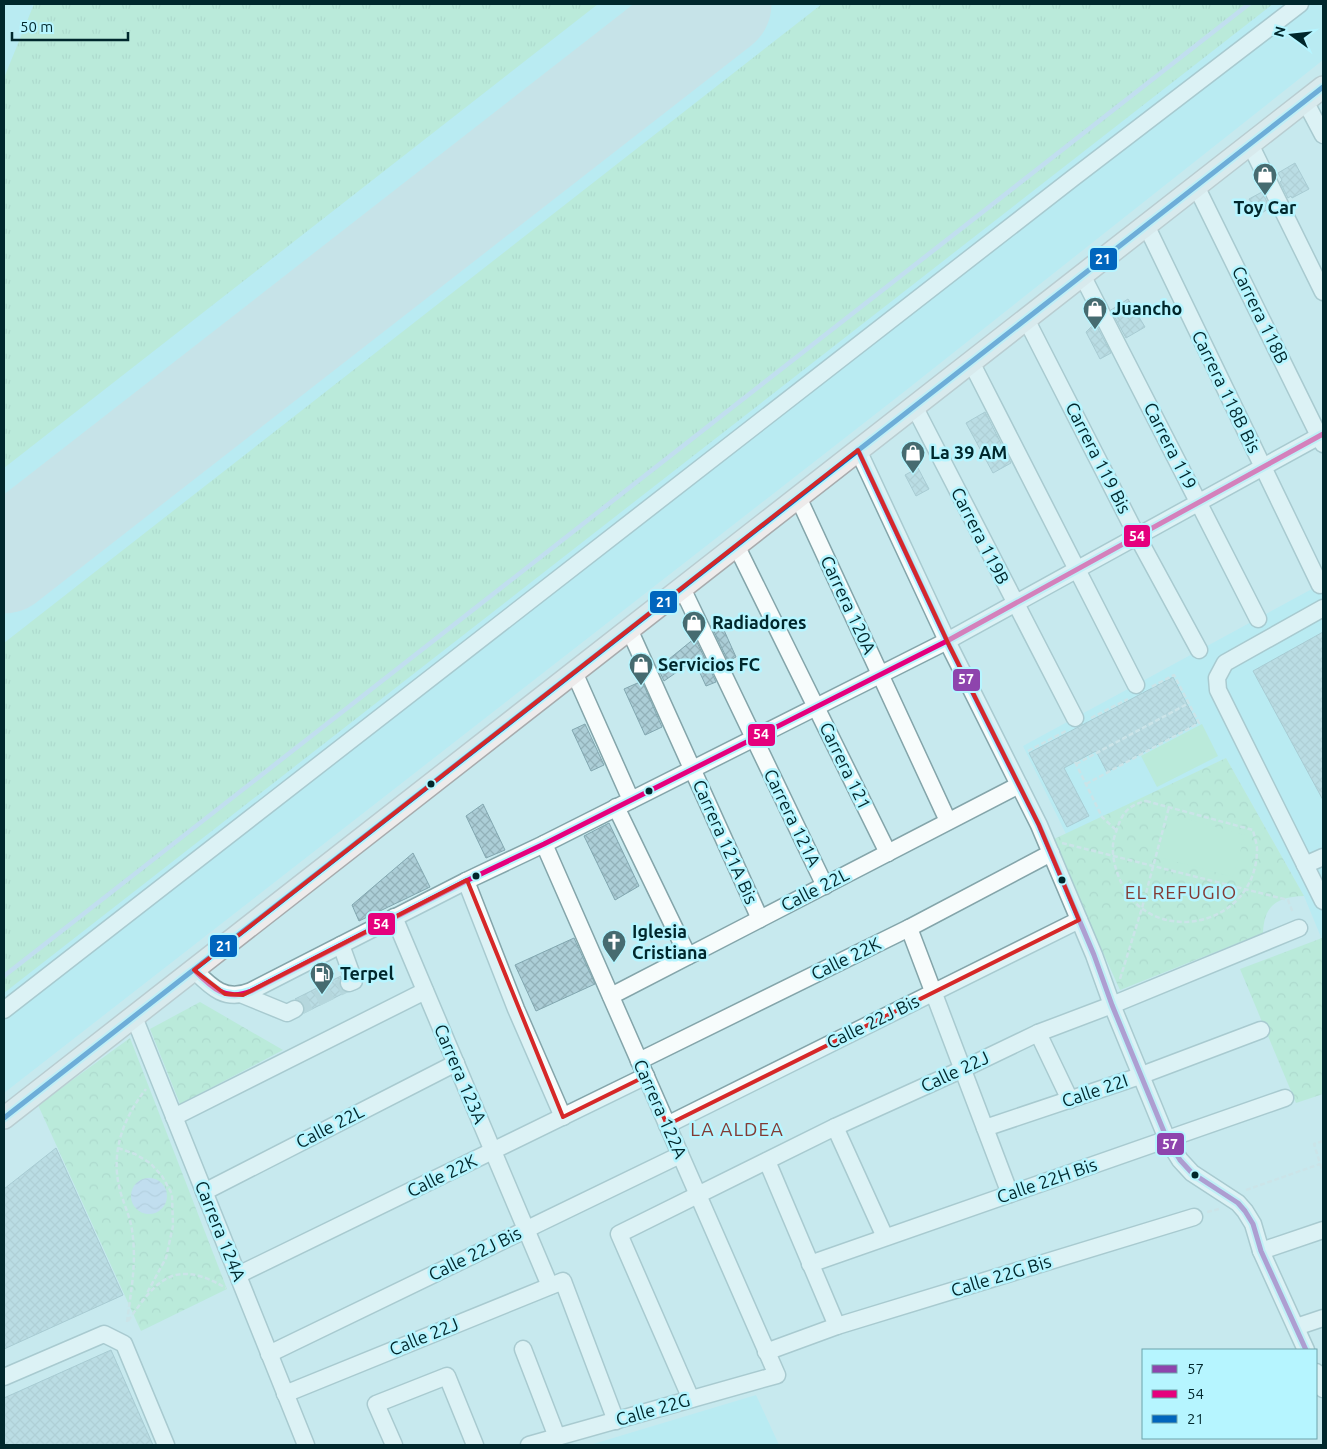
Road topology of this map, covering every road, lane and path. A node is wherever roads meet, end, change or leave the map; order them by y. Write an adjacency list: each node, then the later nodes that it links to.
1 (1300, 4): 72 (street)
2 (1323, 87): 3 (main road)
3 (1305, 101): 4 (street); 5 (main road)
4 (1323, 135)
5 (1250, 144): 6 (main road); 9 (street)
6 (1196, 186): 7 (main road); 13 (street, Carrera 118B)
7 (1146, 224): 8 (main road); 15 (street, Carrera 118B Bis)
8 (1082, 275): 10 (main road); 17 (street, Carrera 119)
9 (1323, 289)
10 (1026, 319): 11 (main road); 18 (street, Carrera 119 Bis)
11 (971, 362): 12 (main road); 20 (street)
12 (914, 406): 14 (main road); 23 (street, Carrera 119B)
13 (1322, 438): 15 (street)
14 (858, 450): 16 (main road); 27 (street)
15 (1263, 468): 17 (street); 21 (street, Carrera 118B Bis)
16 (798, 497): 19 (main road); 30 (street, Carrera 120A)
17 (1199, 502): 18 (street); 25 (street, Carrera 119)
18 (1138, 536): 20 (street); 28 (street, Carrera 119 Bis)
19 (736, 545): 22 (main road); 33 (street, Carrera 121)
20 (1076, 570): 23 (street); 31 (street)
21 (1320, 585)
22 (682, 588): 26 (main road); 35 (street, Carrera 121A)
23 (1015, 603): 27 (street); 34 (street, Carrera 119B)
24 (1323, 608): 50 (street)
25 (1258, 618)
26 (629, 629): 29 (main road); 37 (street, Carrera 121A Bis)
27 (947, 641): 30 (street); 39 (street)
28 (1199, 650)
29 (574, 672): 40 (street); 64 (main road)
30 (880, 674): 33 (street); 43 (street, Carrera 120A)
31 (1138, 690): 32 (path); 34 (path)
32 (1189, 704): 38 (path); 38 (path)
33 (816, 707): 35 (street); 47 (street, Carrera 121)
34 (1078, 722): 36 (path)
35 (754, 738): 37 (street); 53 (street, Carrera 121A)
36 (1028, 751)
37 (692, 769): 40 (street); 58 (street, Carrera 121A Bis)
38 (1086, 784): 44 (path)
39 (1019, 785): 43 (street, Calle 22L); 46 (street)
40 (631, 800): 42 (street)
41 (1170, 807): 44 (path); 51 (path); 54 (path)
42 (616, 808): 45 (street); 63 (street)
43 (948, 821): 47 (street, Calle 22L)
44 (1116, 830): 48 (path)
45 (544, 844): 52 (street); 69 (street, Carrera 122A)
46 (1048, 845): 48 (path); 59 (street); 60 (street, Calle 22K)
47 (888, 853): 53 (street, Calle 22L)
48 (1113, 856): 51 (path); 56 (path)
49 (1323, 857): 50 (street)
50 (1305, 865): 55 (street)
51 (1153, 866): 54 (path); 56 (path)
52 (466, 880): 57 (street); 84 (street)
53 (825, 886): 58 (street, Calle 22L)
54 (1245, 889): 56 (path); 61 (path)
55 (1323, 901)
56 (1142, 908): 70 (path)
57 (394, 918): 62 (street); 66 (street, Carrera 123A)
58 (760, 919): 63 (street, Calle 22L)
59 (1080, 920): 67 (street, Calle 22J Bis); 70 (street)
60 (909, 928): 67 (street); 77 (street, Calle 22K)
61 (1299, 928): 70 (street, Calle 22J)
62 (341, 945): 65 (street); 68 (street)
63 (688, 956): 69 (street, Calle 22L)
64 (194, 970): 68 (street); 73 (main road)
65 (349, 983)
66 (425, 991): 76 (street, Carrera 123A); 83 (street)
67 (934, 992): 78 (street); 86 (street, Calle 22J Bis)
68 (243, 995): 71 (street)
69 (611, 996): 77 (street, Carrera 122A)
70 (1112, 1005): 75 (street, Calle 22J); 80 (street)
71 (295, 1009)
72 (4, 1010)
73 (134, 1017): 79 (street, Carrera 124A); 85 (main road)
74 (1261, 1030): 80 (street, Calle 22I)
75 (1038, 1033): 78 (street, Calle 22J); 82 (street)
76 (456, 1063): 92 (street, Carrera 123A); 97 (street, Calle 22L)
77 (643, 1069): 84 (street, Calle 22K); 86 (street, Carrera 122A)
78 (963, 1069): 87 (street, Calle 22J); 88 (street)
79 (157, 1074): 83 (street, Carrera 124A); 91 (path)
80 (1141, 1076): 82 (street, Calle 22I); 89 (street)
81 (1285, 1098): 89 (street, Calle 22H Bis)
82 (1070, 1100): 88 (street, Calle 22I)
83 (174, 1117): 97 (street, Carrera 124A)
84 (563, 1117): 92 (street, Calle 22K)
85 (4, 1118)
86 (667, 1125): 93 (street, Carrera 122A)
87 (835, 1127): 94 (street, Calle 22J); 104 (street)
88 (985, 1128): 98 (street)
89 (1167, 1139): 98 (street, Calle 22H Bis); 100 (street)
90 (1323, 1141): 95 (path)
91 (118, 1148): 109 (path); 109 (path)
92 (493, 1151): 102 (street, Carrera 123A); 107 (street, Calle 22K)
93 (680, 1155): 99 (street, Carrera 122A); 102 (street, Calle 22J Bis)
94 (766, 1161): 99 (street, Calle 22J); 106 (street)
95 (1320, 1164): 96 (path); 100 (path)
96 (1323, 1173)
97 (204, 1192): 107 (street, Carrera 124A)
98 (1010, 1194): 104 (street, Calle 22H Bis)
99 (698, 1195): 116 (street, Carrera 122A); 123 (street, Calle 22J)
100 (1233, 1200): 101 (path); 105 (street)
101 (1194, 1216): 112 (street, Calle 22G Bis)
102 (526, 1229): 108 (street, Carrera 123A); 117 (street, Calle 22J Bis)
103 (1323, 1230): 105 (street)
104 (885, 1238): 106 (street, Calle 22H Bis)
105 (1261, 1251): 113 (street)
106 (810, 1264): 112 (street)
107 (238, 1275): 110 (street, Carrera 124A)
108 (556, 1284): 122 (street, Calle 22J); 124 (street, Carrera 123A)
109 (147, 1293): 110 (path)
110 (248, 1301): 117 (street, Carrera 124A)
111 (1323, 1318): 113 (street)
112 (836, 1326): 116 (street, Calle 22G Bis)
113 (1296, 1327): 115 (street)
114 (523, 1349): 125 (street)
115 (1306, 1349)
116 (766, 1352): 119 (street, Carrera 122A)
117 (269, 1354): 122 (street, Carrera 124A)
118 (1317, 1374): 121 (street)
119 (776, 1375): 123 (street, Calle 22G)
120 (4, 1377): 126 (street)
121 (1323, 1389)
122 (285, 1394): 127 (street, Carrera 124A)
123 (691, 1400): 124 (street, Calle 22G)
124 (616, 1421): 125 (street, Calle 22G)
125 (557, 1437): 130 (street, Calle 22G)
126 (166, 1445)
127 (306, 1445)
128 (394, 1445): 129 (street)
129 (475, 1445)
130 (529, 1445)

